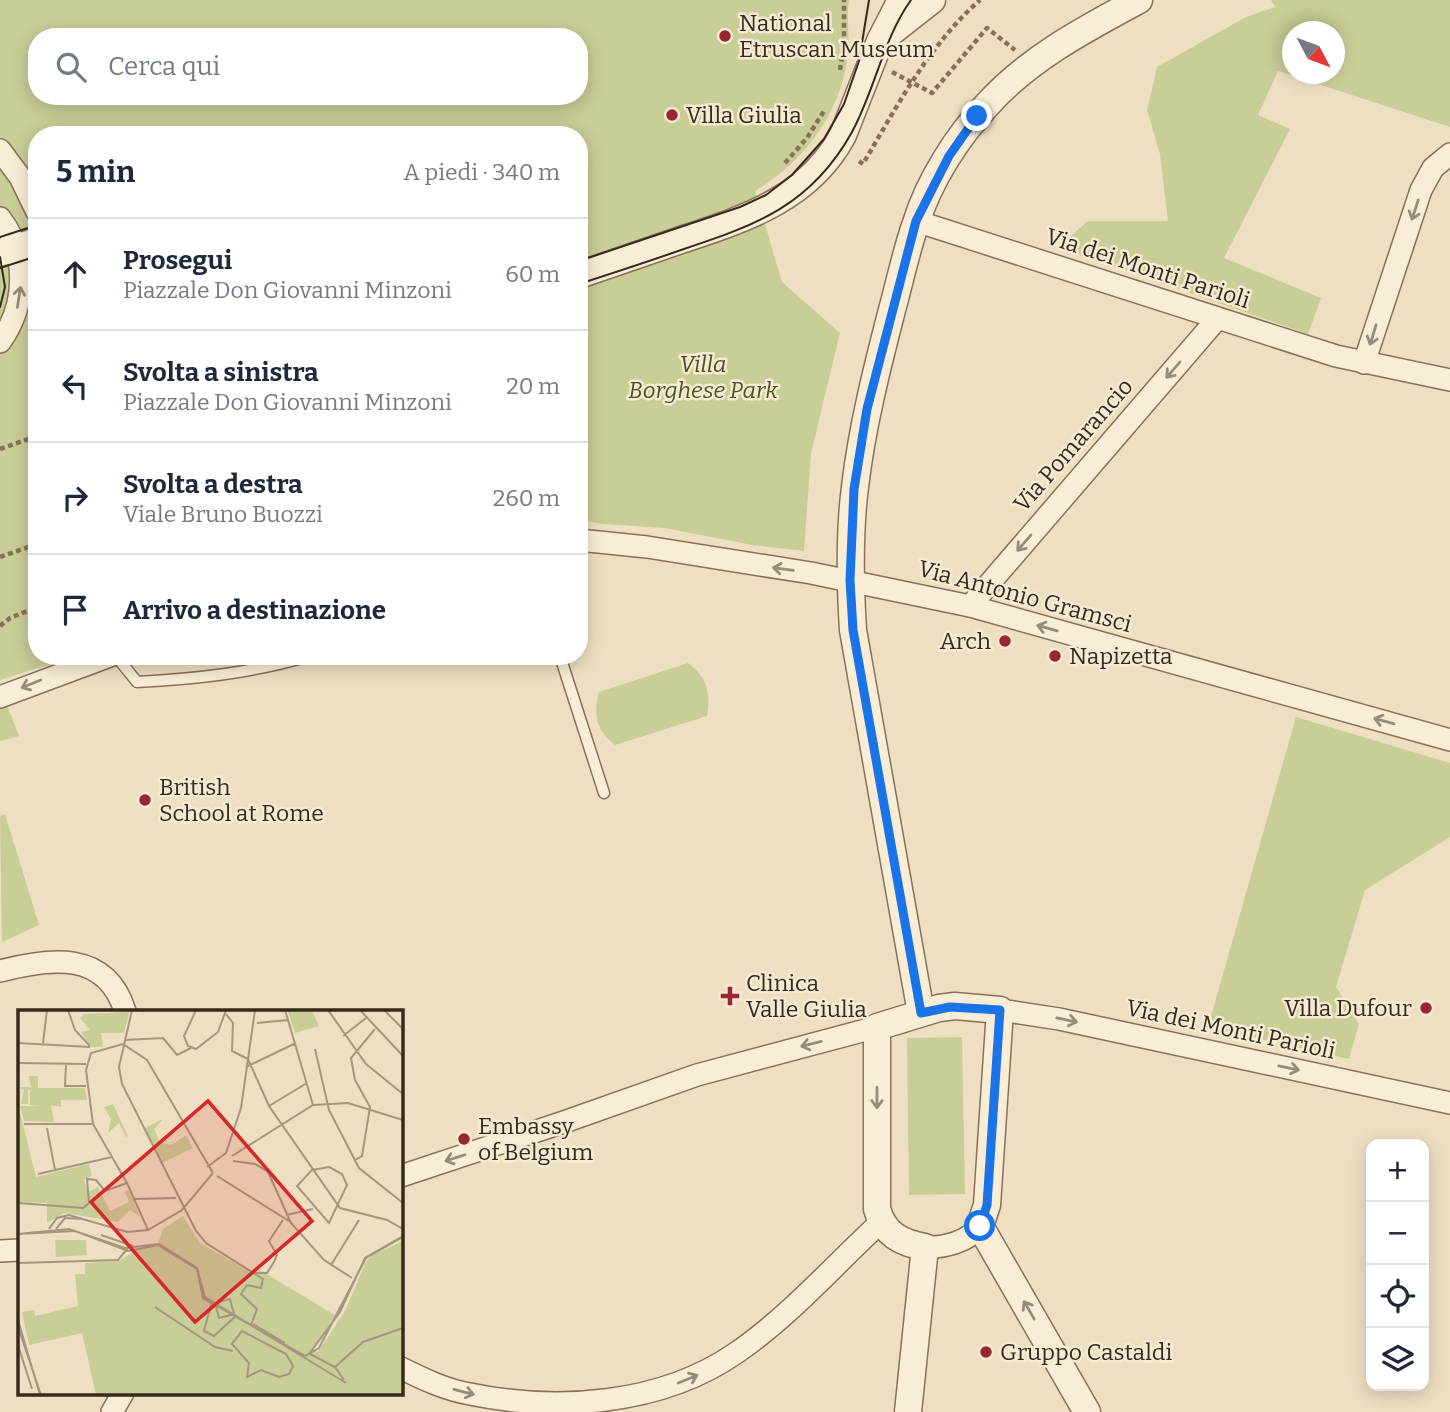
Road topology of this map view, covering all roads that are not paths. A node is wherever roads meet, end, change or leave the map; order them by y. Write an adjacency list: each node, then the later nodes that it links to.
1 (901, 0): 4 (street)
2 (932, 0): 4 (street)
3 (1139, 0): 9 (street)
4 (876, 51): 11 (street)
5 (0, 150): 7 (street)
6 (1450, 154): 14 (street, one-way to 14)
7 (28, 193)
8 (0, 218): 10 (street)
9 (916, 221): 12 (street, Via dei Monti Parioli); 17 (street)
10 (18, 247): 13 (street, one-way to 10)
11 (588, 272)
12 (1217, 319): 14 (street, Via dei Monti Parioli); 18 (street, Via Pomarancio, one-way to 18)
13 (0, 342)
14 (1364, 363): 15 (street, Via dei Monti Parioli)
15 (1450, 380)
16 (588, 541): 17 (street, Via Antonio Gramsci, one-way to 16)
17 (850, 580): 18 (street, Via Antonio Gramsci); 29 (street)
18 (970, 606): 24 (street, Via Antonio Gramsci, one-way to 18)
19 (86, 665): 23 (street, one-way to 23)
20 (123, 665): 21 (lane)
21 (276, 665)
22 (563, 665): 25 (lane)
23 (0, 697)
24 (1450, 740)
25 (604, 793)
26 (0, 971): 27 (street)
27 (125, 1010)
28 (1000, 1010): 29 (street); 31 (street, Via dei Monti Parioli, one-way to 31); 34 (street)
29 (921, 1013): 30 (street)
30 (877, 1027): 32 (street, one-way to 32); 33 (street, one-way to 33)
31 (1450, 1103)
32 (402, 1176)
33 (881, 1222): 35 (street); 38 (street, one-way to 33)
34 (980, 1226): 35 (street); 42 (street, one-way to 34)
35 (925, 1247): 41 (street)
36 (18, 1250): 37 (street)
37 (0, 1251)
38 (402, 1368)
39 (122, 1394): 40 (street)
40 (112, 1412)
41 (908, 1412)
42 (1087, 1412)

